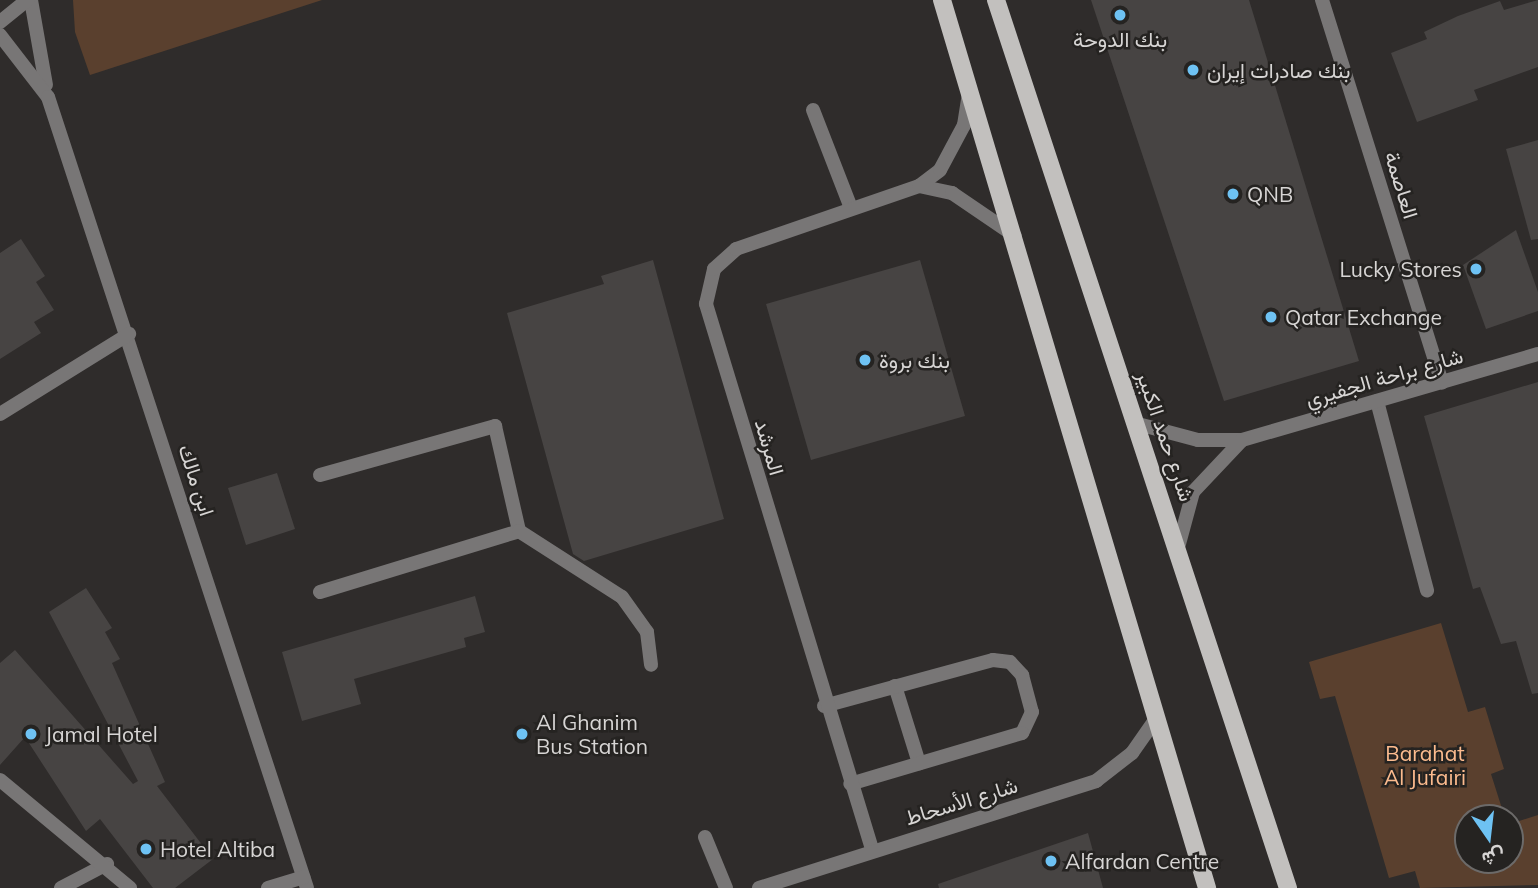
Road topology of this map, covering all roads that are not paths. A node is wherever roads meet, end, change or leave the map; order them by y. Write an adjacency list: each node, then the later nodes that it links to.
1 (29, 0): 5 (street); 8 (street, ابن مالك)
2 (942, 0): 7 (main road)
3 (996, 0): 18 (main road, شارع حمد الكبير)
4 (1322, 0): 15 (street, العاصمة)
5 (0, 22)
6 (0, 35): 8 (street, ابن مالك)
7 (970, 88): 10 (street, المرشد); 12 (main road)
8 (48, 97): 13 (street, ابن مالك)
9 (813, 110): 11 (street)
10 (919, 186): 11 (street, المرشد); 12 (street)
11 (851, 208): 27 (street, المرشد)
12 (1016, 237): 28 (main road)
13 (129, 334): 17 (street); 35 (street, ابن مالك)
14 (1538, 354): 15 (street, شارع براحة الجفيري)
15 (1442, 383): 16 (street, شارع براحة الجفيري)
16 (1377, 401): 19 (street, شارع براحة الجفيري); 23 (street)
17 (0, 414)
18 (1138, 424): 19 (street, شارع براحة الجفيري); 22 (main road, شارع حمد الكبير)
19 (1242, 440): 22 (street)
20 (320, 475): 21 (street)
21 (519, 531): 24 (street); 25 (street)
22 (1179, 544): 42 (main road, شارع حمد الكبير)
23 (1427, 590)
24 (320, 592)
25 (650, 665)
26 (895, 686): 27 (street); 29 (street); 29 (street)
27 (824, 706): 31 (street, المرشد)
28 (1154, 723): 33 (street, شارع الأسحاط); 36 (main road)
29 (919, 763): 31 (street)
30 (0, 779): 34 (street)
31 (850, 784): 33 (street, المرشد)
32 (705, 837): 40 (street)
33 (872, 849): 41 (street, شارع الأسحاط)
34 (107, 864): 37 (street); 38 (street)
35 (305, 883): 39 (street, ابن مالك)
36 (1204, 884)
37 (61, 888)
38 (130, 888)
39 (268, 888)
40 (726, 888)
41 (759, 888)
42 (1288, 888)

